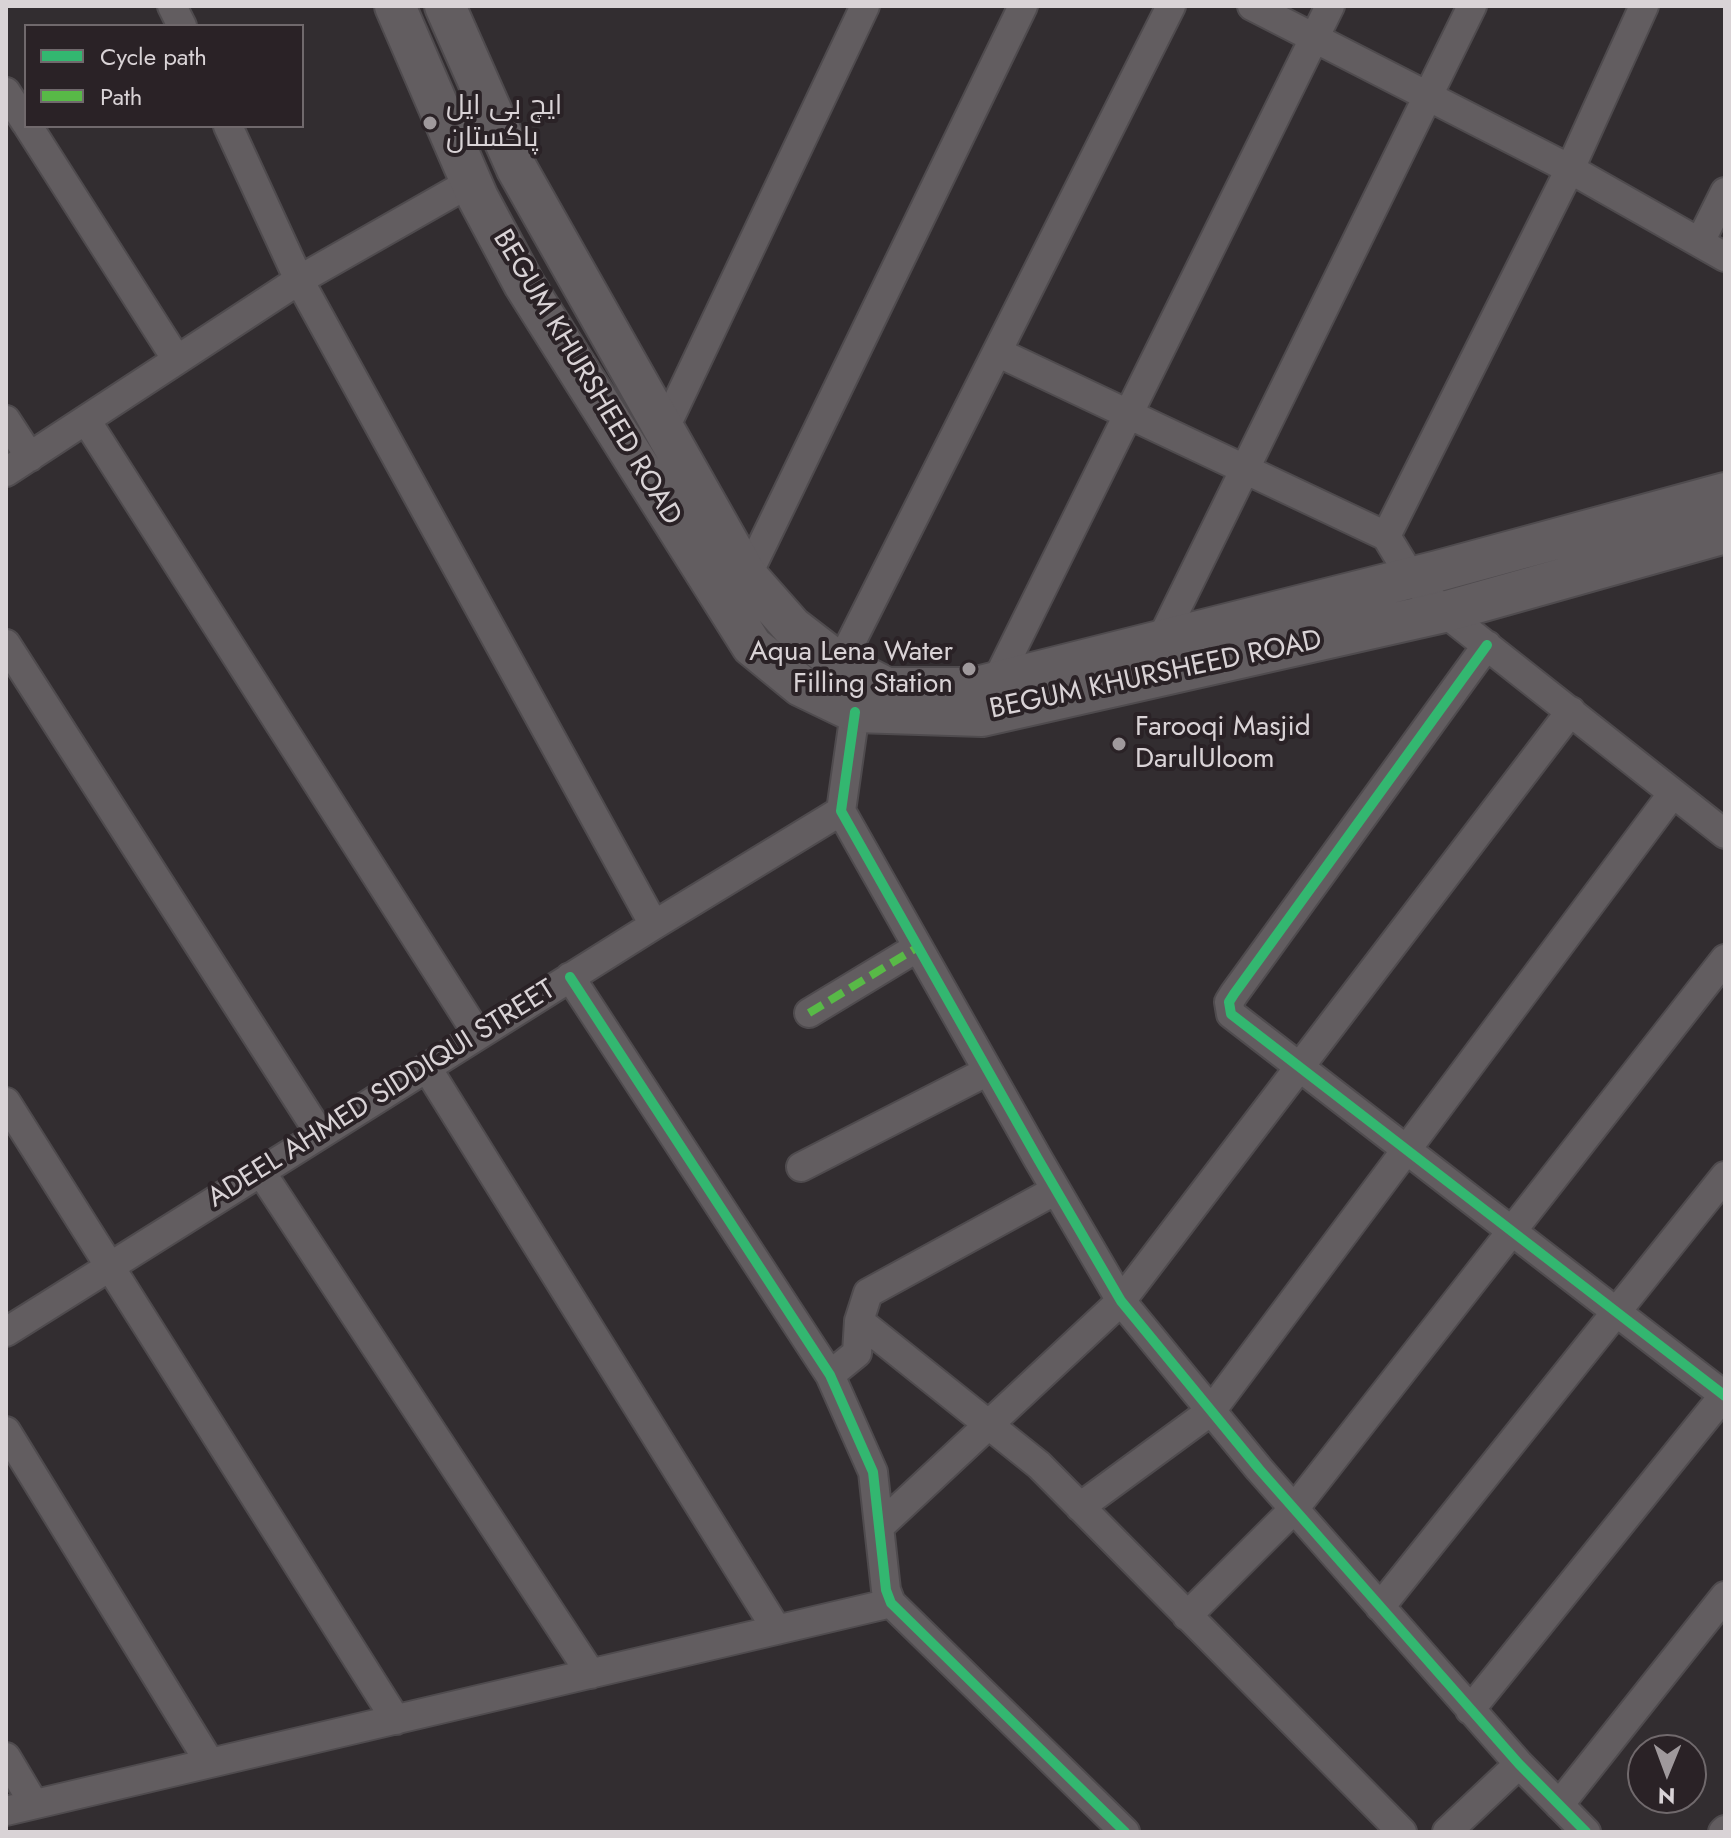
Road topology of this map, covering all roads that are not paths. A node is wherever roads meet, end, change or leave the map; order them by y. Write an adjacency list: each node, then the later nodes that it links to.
1 (172, 6): 11 (street)
2 (395, 6): 19 (main road, BEGUM KHURSHEED ROAD)
3 (445, 6): 29 (main road)
4 (865, 6): 29 (street)
5 (1023, 6): 36 (street)
6 (1171, 6): 24 (street)
7 (1252, 6): 12 (street)
8 (1330, 6): 12 (street)
9 (1472, 6): 14 (street)
10 (1644, 6): 18 (street)
11 (181, 24)
12 (1314, 38): 14 (street); 26 (street)
13 (6, 92): 15 (street)
14 (1428, 96): 18 (street); 31 (street)
15 (24, 120)
16 (29, 128): 25 (street)
17 (229, 128): 23 (street)
18 (1570, 169): 21 (street); 35 (street)
19 (471, 182): 23 (street); 45 (main road, BEGUM KHURSHEED ROAD)
20 (1725, 192): 21 (street)
21 (1700, 242): 22 (street)
22 (1725, 257)
23 (299, 280): 25 (street); 49 (street)
24 (997, 352): 26 (street); 42 (street)
25 (177, 360): 28 (street)
26 (1128, 414): 31 (street); 43 (street)
27 (6, 420): 30 (street)
28 (86, 420): 30 (street); 54 (street)
29 (664, 430): 36 (main road)
30 (30, 457): 32 (street)
31 (1245, 469): 35 (street); 39 (street)
32 (6, 472)
33 (1725, 493): 37 (main road)
34 (1725, 533): 38 (main road, BEGUM KHURSHEED ROAD)
35 (1386, 536): 37 (street)
36 (747, 576): 42 (main road)
37 (1411, 577): 38 (street); 39 (main road)
38 (1444, 612): 41 (street); 45 (main road, BEGUM KHURSHEED ROAD)
39 (1161, 640): 43 (main road)
40 (6, 644): 59 (street)
41 (1487, 645): 44 (street); 55 (street)
42 (840, 664): 43 (main road)
43 (996, 682)
44 (1571, 711): 46 (street); 55 (street)
45 (855, 712): 47 (street)
46 (1673, 793): 48 (street); 60 (street)
47 (841, 811): 49 (street, ADEEL AHMED SIDDIQUI STREET); 50 (street)
48 (1725, 833)
49 (654, 925): 52 (street, ADEEL AHMED SIDDIQUI STREET)
50 (918, 947): 53 (street); 57 (street)
51 (1725, 959): 65 (street)
52 (570, 977): 54 (street, ADEEL AHMED SIDDIQUI STREET); 71 (street)
53 (809, 1013)
54 (478, 1035): 56 (street, ADEEL AHMED SIDDIQUI STREET)
55 (1299, 1067): 60 (street); 67 (street)
56 (427, 1068): 59 (street, ADEEL AHMED SIDDIQUI STREET); 83 (street)
57 (988, 1071): 61 (street); 64 (street)
58 (6, 1102): 66 (street)
59 (320, 1134): 62 (street, ADEEL AHMED SIDDIQUI STREET)
60 (1406, 1149): 65 (street); 73 (street)
61 (801, 1167)
62 (261, 1172): 66 (street, ADEEL AHMED SIDDIQUI STREET); 84 (street)
63 (1725, 1176): 68 (street)
64 (1056, 1190): 67 (street); 69 (street)
65 (1512, 1231): 68 (street); 77 (street)
66 (110, 1266): 70 (street, ADEEL AHMED SIDDIQUI STREET); 86 (street)
67 (1121, 1301): 73 (street); 74 (street)
68 (1616, 1311): 72 (street); 81 (street)
69 (859, 1321): 71 (street); 74 (street)
70 (6, 1332)
71 (830, 1375): 78 (street)
72 (1725, 1395): 85 (street)
73 (1211, 1411): 76 (street); 77 (street)
74 (989, 1425): 76 (street); 78 (street)
75 (6, 1431): 88 (street)
76 (1080, 1507): 82 (street)
77 (1294, 1509): 81 (street); 82 (street)
78 (879, 1527): 80 (street)
79 (1725, 1596): 91 (street)
80 (891, 1603): 83 (street); 93 (street)
81 (1380, 1607): 85 (street)
82 (1187, 1616): 94 (street)
83 (777, 1630): 84 (street)
84 (591, 1674): 86 (street)
85 (1470, 1710): 89 (street)
86 (396, 1720): 88 (street)
87 (6, 1757): 90 (street)
88 (210, 1763): 90 (street)
89 (1519, 1764): 91 (street); 95 (street)
90 (34, 1804): 92 (street)
91 (1559, 1805): 96 (street)
92 (6, 1811)
93 (1125, 1832)
94 (1402, 1832)
95 (1447, 1832)
96 (1586, 1832)

